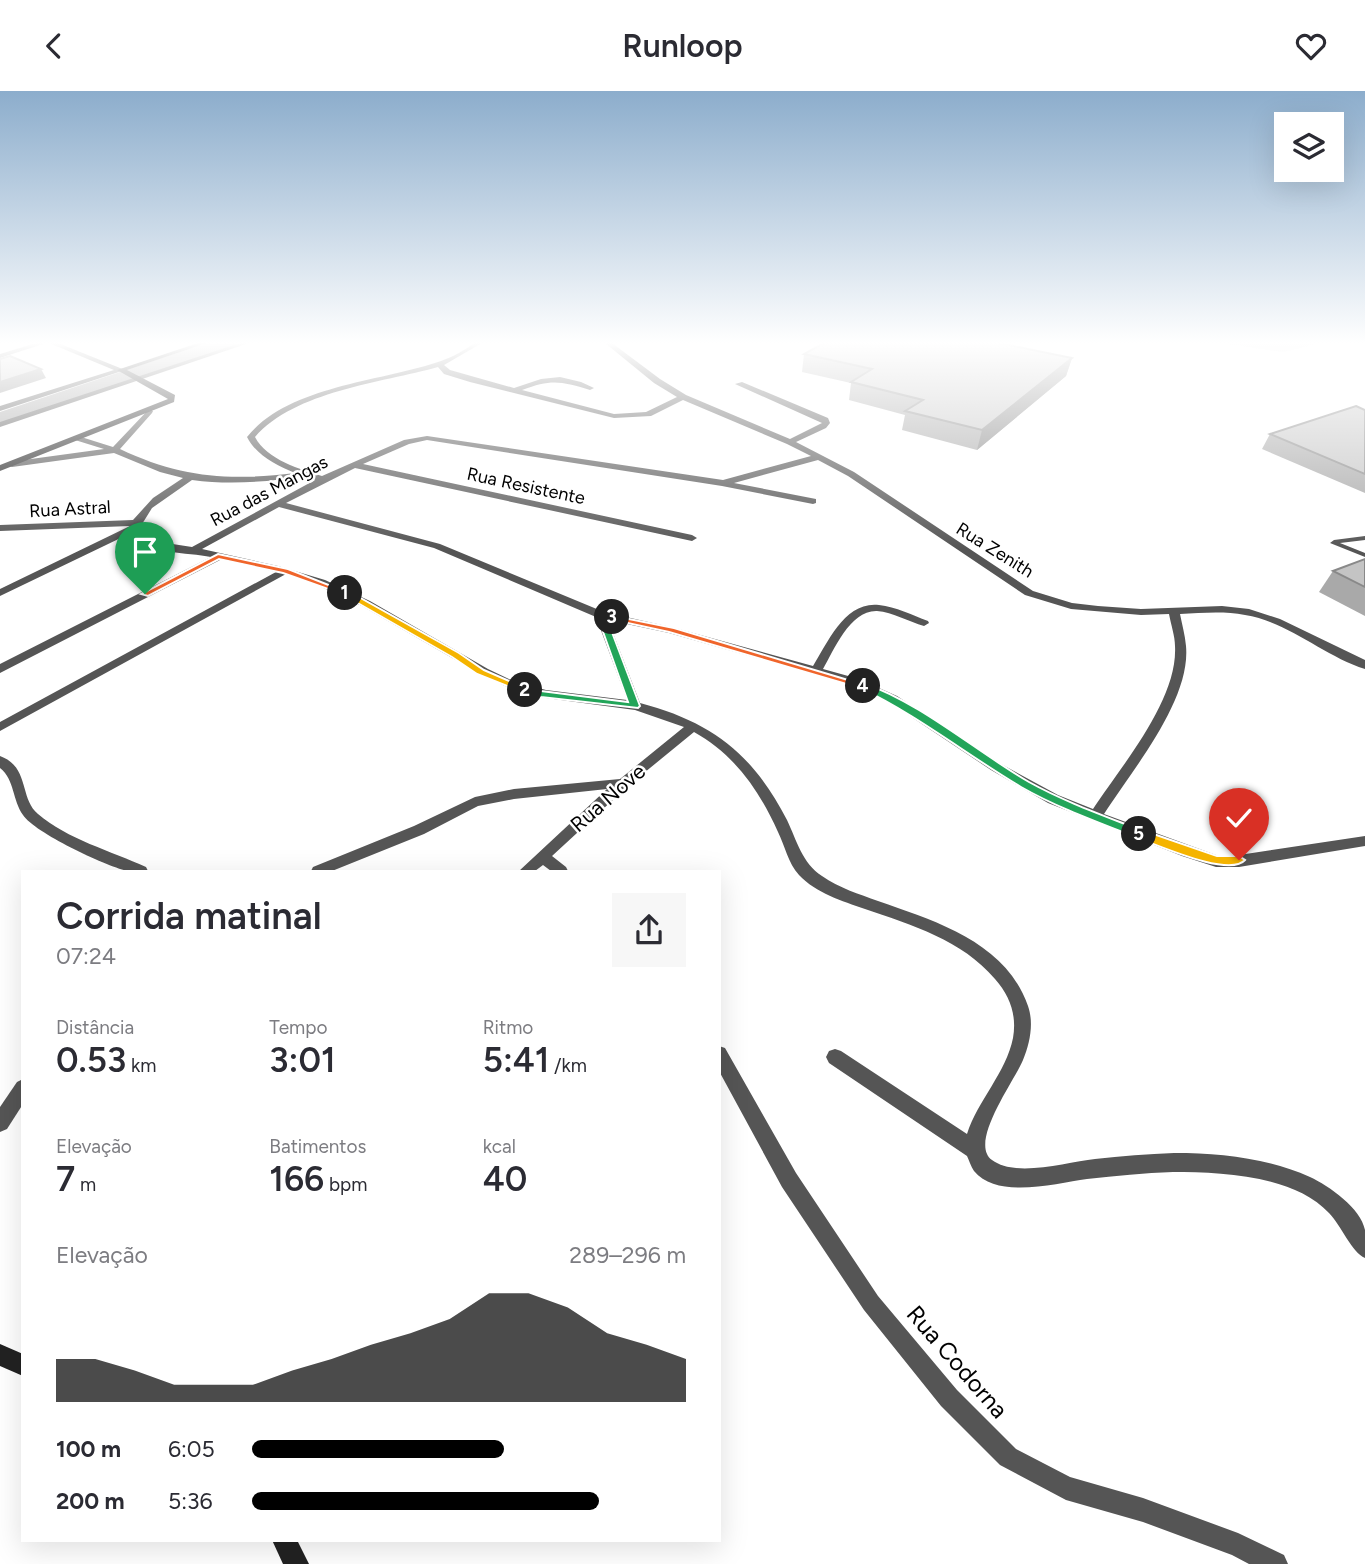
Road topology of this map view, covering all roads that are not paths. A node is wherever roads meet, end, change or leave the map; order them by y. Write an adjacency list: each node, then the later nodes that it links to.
1 (149, 411): 12 (street)
2 (38, 412): 9 (street)
3 (147, 412): 10 (main road)
4 (288, 412): 17 (street)
5 (603, 412): 6 (street)
6 (653, 412)
7 (718, 412): 11 (street, Rua Zenith)
8 (805, 412): 11 (street)
9 (0, 425)
10 (78, 438): 12 (street); 14 (main road)
11 (790, 442): 13 (street, Rua Zenith)
12 (115, 450): 14 (street); 18 (street)
13 (819, 457): 20 (street); 32 (street, Rua Zenith)
14 (12, 464): 16 (main road)
15 (354, 465): 19 (street, Rua das Mangas); 20 (street, Rua das Mangas); 25 (street, Rua Resistente)
16 (0, 468)
17 (305, 474): 18 (street); 19 (street)
18 (188, 479): 23 (street)
19 (323, 479): 22 (street, Rua das Mangas)
20 (722, 483): 21 (street, Rua das Mangas)
21 (813, 501)
22 (278, 504): 27 (street, Rua das Mangas); 33 (street)
23 (134, 526): 24 (street, Rua Astral); 27 (street); 31 (street)
24 (2, 529)
25 (692, 538)
26 (1365, 538): 28 (lane)
27 (193, 550): 29 (street)
28 (1365, 555)
29 (218, 557): 30 (street); 36 (street)
30 (285, 571): 38 (street); 39 (street)
31 (0, 593)
32 (1174, 612): 35 (street, Rua Zenith); 43 (street)
33 (601, 615): 37 (street); 38 (street)
34 (924, 623): 37 (street)
35 (1365, 665)
36 (0, 669)
37 (816, 671): 43 (street)
38 (635, 706): 40 (street)
39 (0, 727)
40 (692, 727): 42 (street, Rua Nove); 54 (street)
41 (0, 761): 46 (street)
42 (624, 783): 45 (street, Rua Nove); 47 (street)
43 (1095, 817): 44 (street)
44 (1365, 841)
45 (542, 856): 48 (street, Rua Nove); 49 (street)
46 (139, 870)
47 (320, 870)
48 (527, 870)
49 (560, 870)
50 (835, 1057): 54 (street)
51 (721, 1058): 58 (street, Rua Codorna)
52 (21, 1091): 53 (street)
53 (0, 1123)
54 (975, 1150): 55 (street)
55 (1365, 1248)
56 (285, 1542): 57 (main road)
57 (296, 1564)
58 (1275, 1564)

